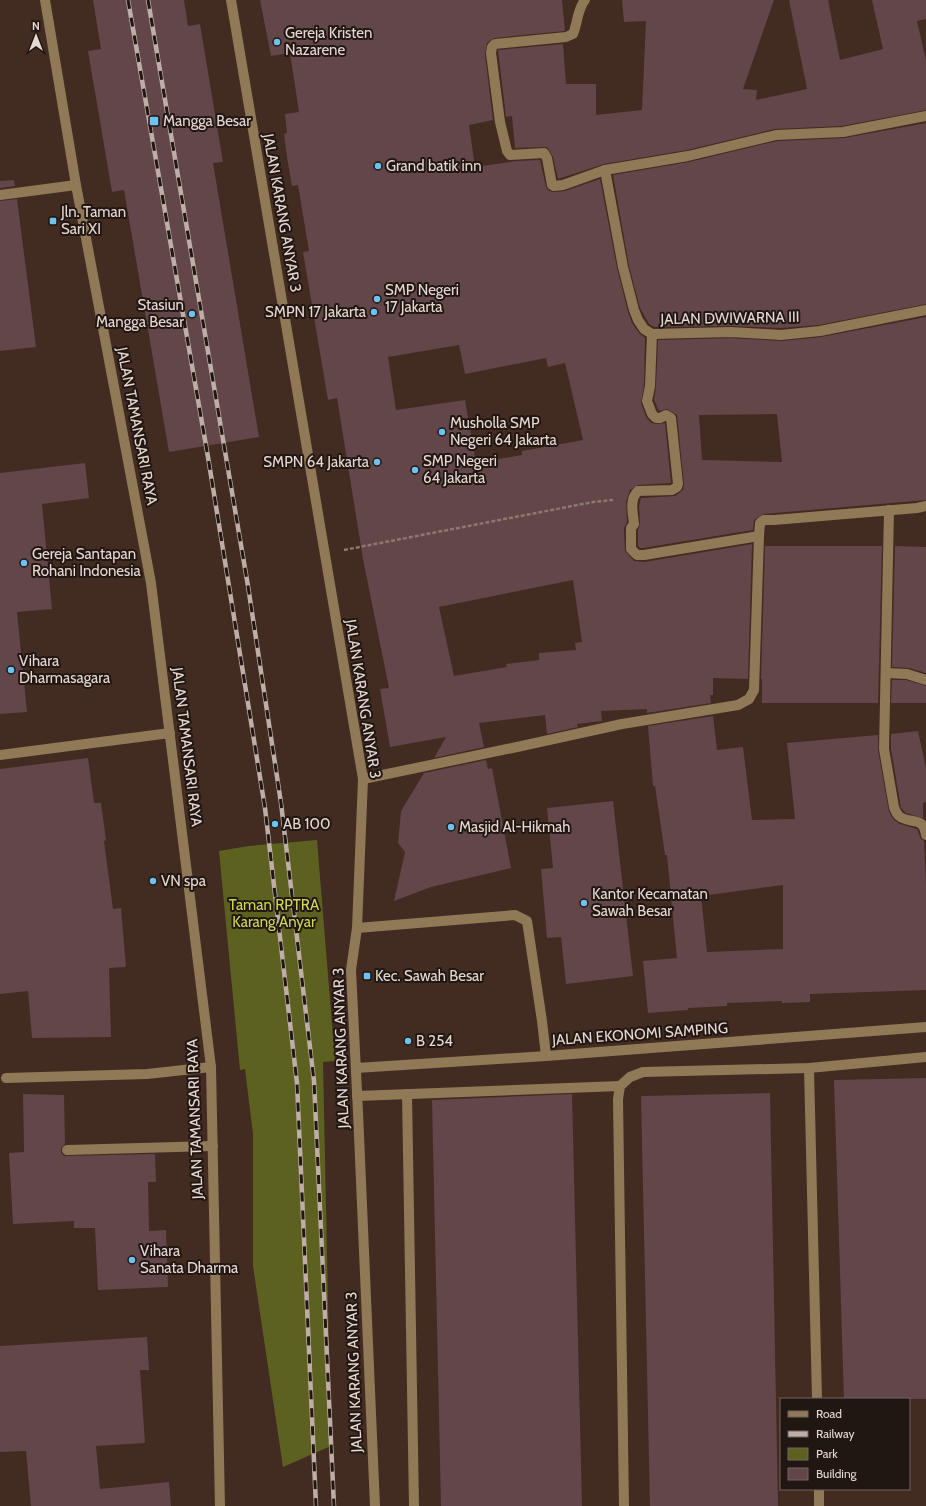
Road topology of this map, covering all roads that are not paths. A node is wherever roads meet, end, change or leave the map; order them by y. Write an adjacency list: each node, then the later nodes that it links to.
1 (45, 0): 6 (street, JALAN TAMANSARI RAYA)
2 (231, 0): 17 (street, JALAN KARANG ANYAR 3)
3 (585, 0): 5 (street)
4 (926, 116): 5 (street)
5 (605, 170): 9 (street)
6 (76, 184): 7 (street); 15 (street, JALAN TAMANSARI RAYA)
7 (0, 195)
8 (926, 310): 9 (street, JALAN DWIWARNA III)
9 (652, 334): 12 (street)
10 (926, 506): 11 (street)
11 (889, 510): 12 (street); 13 (street)
12 (759, 536): 17 (street)
13 (886, 673): 14 (street); 18 (street)
14 (926, 680)
15 (170, 733): 16 (street); 23 (street, JALAN TAMANSARI RAYA)
16 (0, 755)
17 (363, 779): 19 (street, JALAN KARANG ANYAR 3)
18 (926, 835)
19 (357, 928): 21 (street); 24 (street, JALAN KARANG ANYAR 3)
20 (926, 1027): 21 (street, JALAN EKONOMI SAMPING)
21 (546, 1056): 24 (street, JALAN EKONOMI SAMPING)
22 (926, 1057): 25 (street)
23 (211, 1067): 26 (street); 30 (street, JALAN TAMANSARI RAYA)
24 (356, 1068): 29 (street, JALAN KARANG ANYAR 3)
25 (809, 1068): 27 (street); 32 (street)
26 (6, 1078)
27 (620, 1086): 28 (street); 37 (street)
28 (407, 1094): 29 (street); 36 (street)
29 (357, 1096): 35 (street, JALAN KARANG ANYAR 3)
30 (213, 1146): 31 (street); 34 (street, JALAN TAMANSARI RAYA)
31 (67, 1150)
32 (817, 1398)
33 (819, 1490): 38 (street)
34 (220, 1506)
35 (375, 1506)
36 (414, 1506)
37 (624, 1506)
38 (820, 1506)

